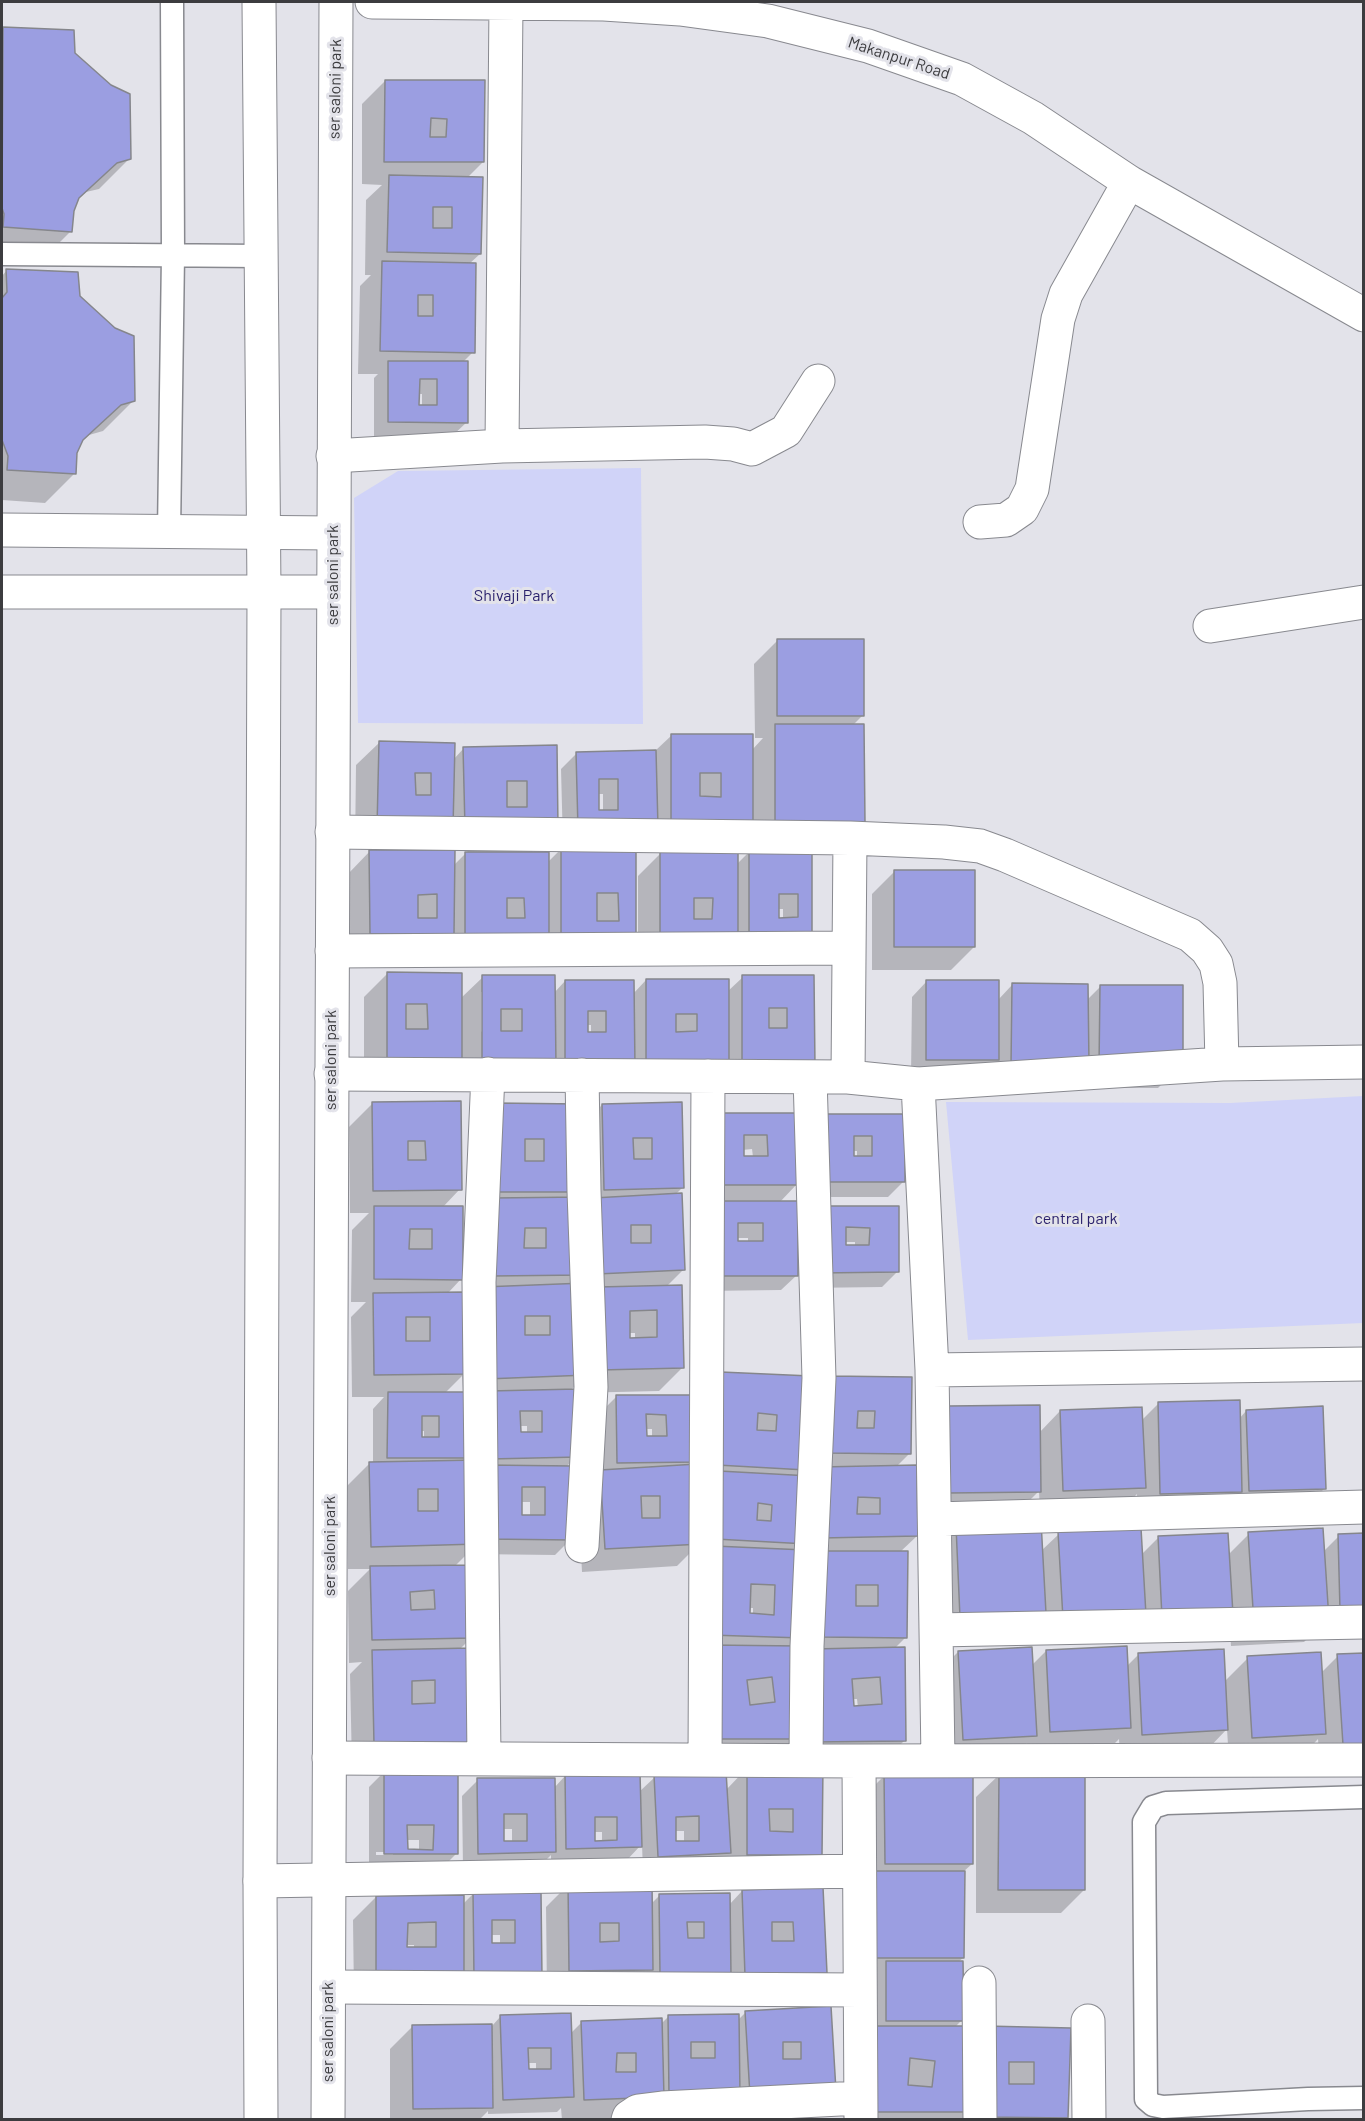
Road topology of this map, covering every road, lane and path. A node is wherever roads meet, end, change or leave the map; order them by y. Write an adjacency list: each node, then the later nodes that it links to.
1 (172, 2): 8 (lane)
2 (259, 2): 9 (street)
3 (336, 2): 13 (street, ser saloni park)
4 (372, 2): 5 (street, Makanpur Road)
5 (506, 3): 6 (street, Makanpur Road); 12 (street)
6 (1129, 182): 10 (street, Makanpur Road); 14 (street)
7 (2, 254): 8 (lane)
8 (173, 255): 9 (lane); 16 (lane)
9 (261, 256): 17 (street)
10 (1364, 315)
11 (818, 381): 12 (street)
12 (502, 446): 13 (street)
13 (333, 456): 18 (street, ser saloni park)
14 (980, 522)
15 (2, 530): 16 (street)
16 (170, 532): 17 (street)
17 (263, 532): 18 (street); 20 (street)
18 (333, 533): 21 (street, ser saloni park)
19 (2, 592): 20 (street)
20 (264, 592): 21 (street); 53 (street)
21 (333, 592): 24 (street, ser saloni park)
22 (1364, 602): 23 (street)
23 (1210, 626)
24 (332, 832): 25 (street); 27 (street, ser saloni park)
25 (850, 838): 26 (street); 29 (street)
26 (849, 948): 27 (street); 35 (street)
27 (332, 951): 30 (street, ser saloni park)
28 (1364, 1062): 29 (street)
29 (1222, 1064): 36 (street)
30 (331, 1074): 31 (street); 44 (street, ser saloni park)
31 (488, 1074): 32 (street); 45 (street)
32 (582, 1075): 33 (street); 41 (street)
33 (708, 1076): 34 (street); 46 (street)
34 (810, 1077): 35 (street); 47 (street)
35 (848, 1077): 36 (street)
36 (918, 1084): 38 (street)
37 (1364, 1364): 38 (street)
38 (932, 1370): 40 (street)
39 (1364, 1507): 40 (street)
40 (935, 1519): 43 (street)
41 (582, 1546)
42 (1364, 1623): 43 (street)
43 (936, 1630): 48 (street)
44 (329, 1758): 45 (street); 54 (street, ser saloni park)
45 (484, 1758): 46 (street)
46 (705, 1759): 47 (street)
47 (806, 1760): 50 (street)
48 (938, 1760): 49 (street); 50 (street)
49 (1364, 1760)
50 (859, 1761): 52 (street)
51 (1364, 1797): 61 (lane)
52 (859, 1870): 54 (street); 57 (street)
53 (260, 1881): 54 (street); 62 (street)
54 (328, 1881): 56 (street, ser saloni park)
55 (979, 1983): 65 (street)
56 (328, 1987): 57 (street); 63 (street, ser saloni park)
57 (860, 1990): 60 (street)
58 (1088, 2021): 66 (street)
59 (1364, 2098): 61 (lane)
60 (860, 2109): 64 (street)
61 (1308, 2109)
62 (261, 2120)
63 (328, 2120)
64 (628, 2120)
65 (980, 2120)
66 (1089, 2120)

